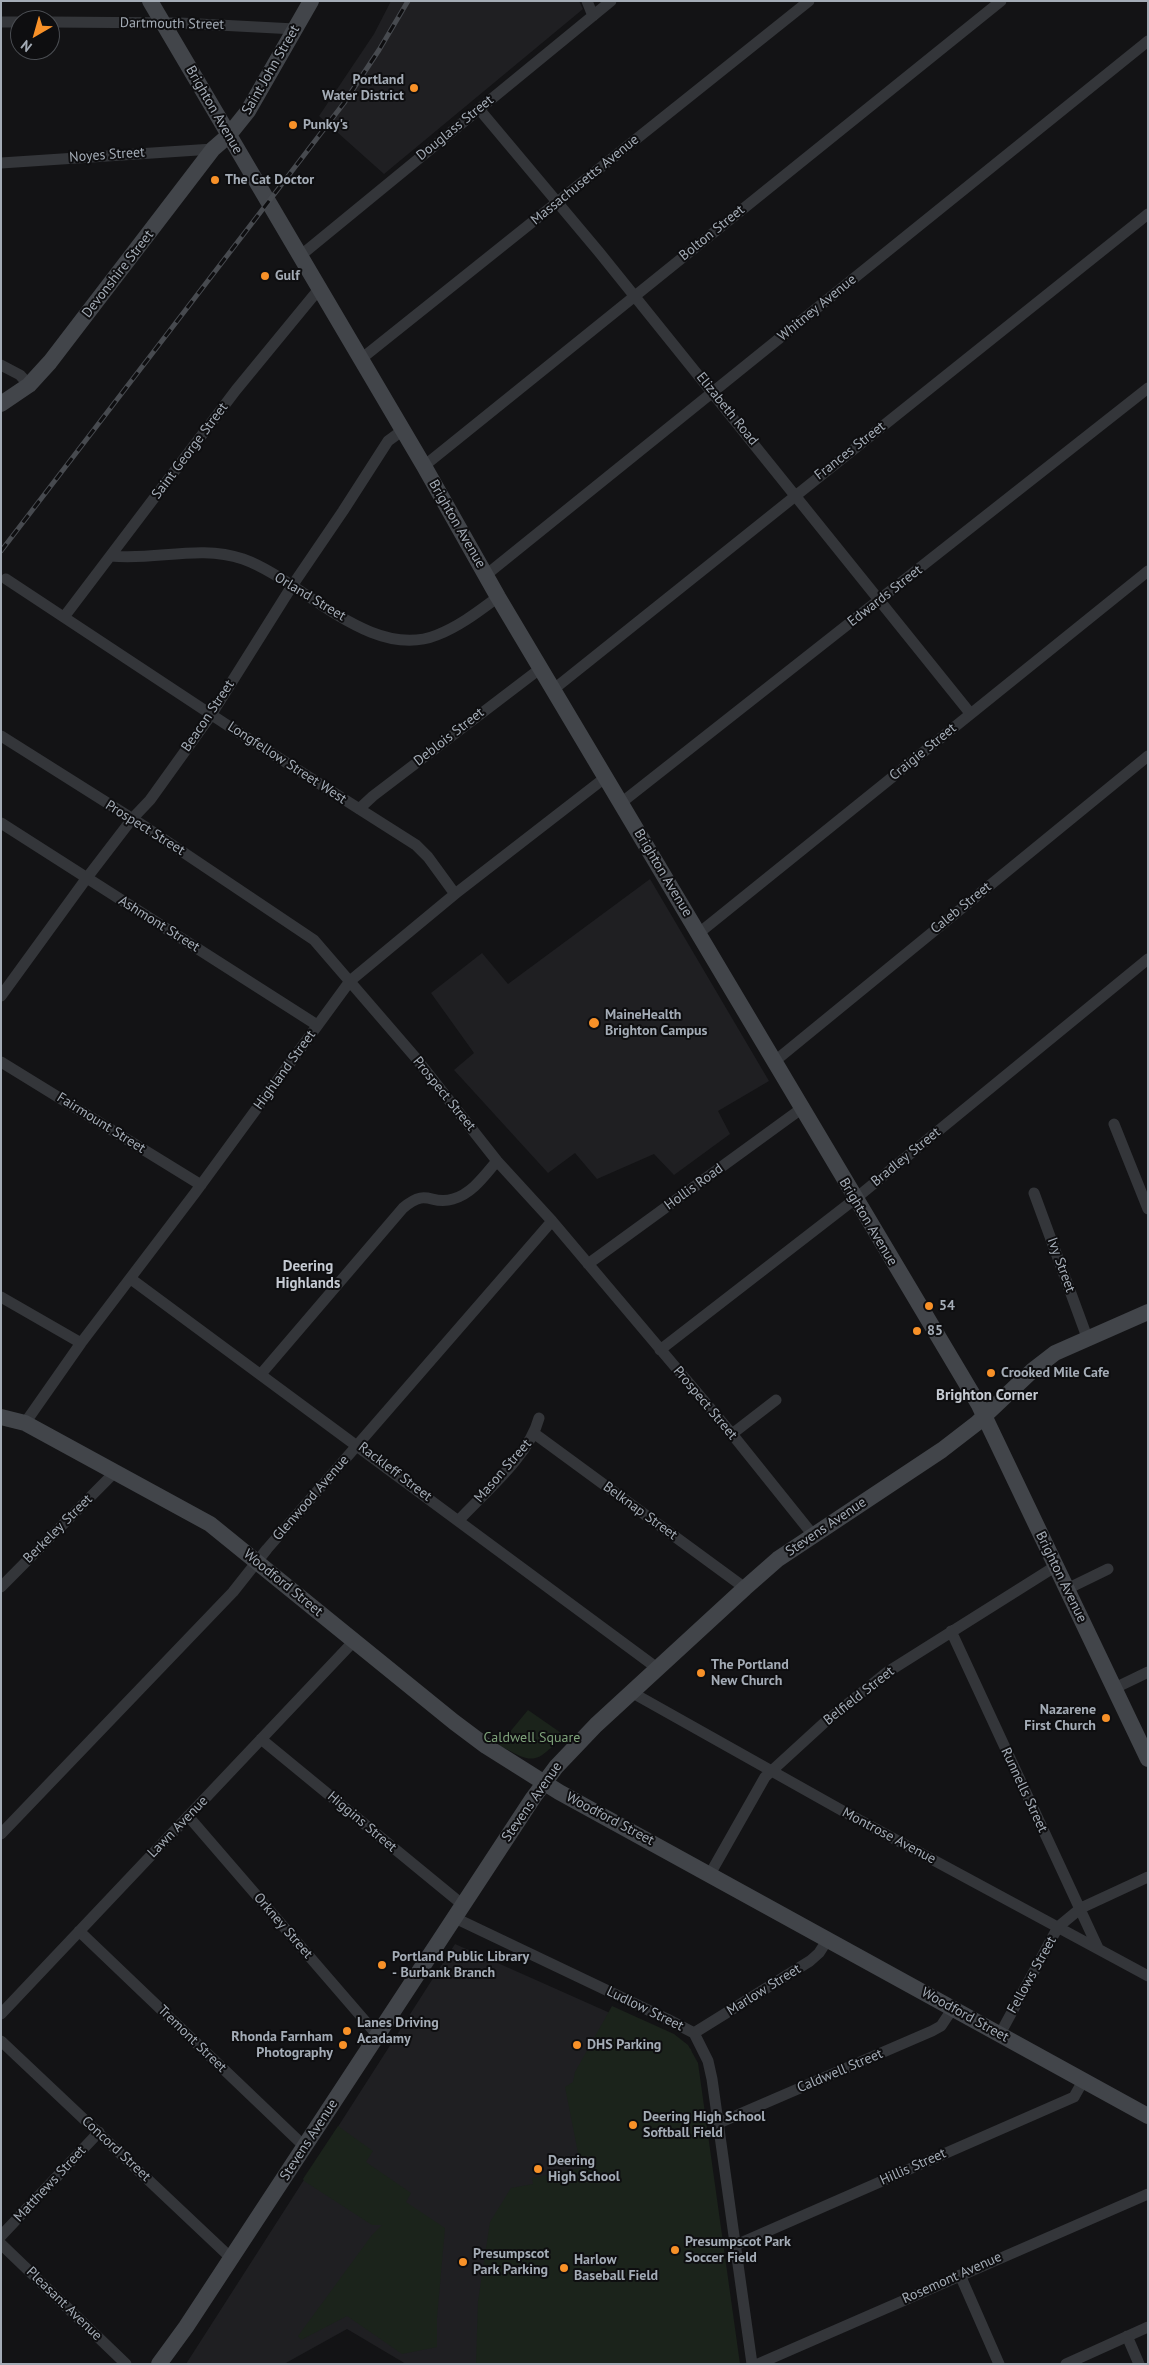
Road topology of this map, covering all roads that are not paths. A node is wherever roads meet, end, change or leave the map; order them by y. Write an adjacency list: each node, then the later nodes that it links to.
1 (150, 1): 9 (main road, Brighton Avenue)
2 (311, 1): 10 (main road, Saint John Street)
3 (587, 1): 7 (street)
4 (611, 1): 7 (street, Douglass Street)
5 (810, 1): 16 (street, Massachusetts Avenue)
6 (1001, 1): 20 (street, Bolton Street)
7 (593, 16): 12 (street, Douglass Street)
8 (60, 22): 9 (street, Dartmouth Street)
9 (163, 23): 10 (street, Dartmouth Street); 13 (main road, Brighton Avenue)
10 (295, 29): 13 (main road, Saint John Street)
11 (1148, 41): 25 (street, Whitney Avenue)
12 (478, 109): 16 (street, Elizabeth Road); 18 (street, Douglass Street)
13 (228, 136): 14 (main road, Devonshire Street); 18 (main road, Brighton Avenue)
14 (213, 149): 15 (street, Noyes Street); 23 (main road, Devonshire Street)
15 (1, 163)
16 (557, 201): 20 (street, Elizabeth Road); 21 (street, Massachusetts Avenue)
17 (1148, 214): 29 (street, Frances Street)
18 (300, 256): 19 (main road, Brighton Avenue)
19 (319, 289): 21 (main road, Brighton Avenue); 30 (street, Saint George Street)
20 (634, 296): 25 (street, Elizabeth Road); 28 (street, Bolton Street)
21 (361, 359): 27 (main road, Brighton Avenue)
22 (1, 365): 23 (street)
23 (29, 385): 26 (main road, Devonshire Street)
24 (1148, 388): 36 (street, Edwards Street)
25 (713, 392): 29 (street, Elizabeth Road); 32 (street, Whitney Avenue)
26 (1, 404)
27 (403, 430): 28 (main road, Brighton Avenue); 34 (street, Beacon Street)
28 (424, 466): 32 (main road, Brighton Avenue)
29 (795, 494): 36 (street, Elizabeth Road); 39 (street, Frances Street)
30 (111, 556): 34 (street, Orland Street); 37 (street, Saint George Street)
31 (1148, 571): 40 (street, Craigie Street)
32 (486, 575): 35 (main road, Brighton Avenue)
33 (6, 579): 37 (street, Longfellow Street West)
34 (292, 586): 35 (street, Orland Street); 41 (street, Beacon Street)
35 (498, 597): 38 (main road, Brighton Avenue)
36 (880, 601): 40 (street, Elizabeth Road); 45 (street, Edwards Street)
37 (64, 617): 41 (street, Longfellow Street West)
38 (540, 668): 39 (main road, Brighton Avenue); 46 (street, Deblois Street)
39 (554, 689): 44 (main road, Brighton Avenue)
40 (970, 714): 51 (street, Craigie Street)
41 (211, 715): 46 (street, Longfellow Street West); 47 (street, Beacon Street)
42 (1, 736): 47 (street, Prospect Street)
43 (1148, 756): 56 (street, Caleb Street)
44 (606, 777): 45 (main road, Brighton Avenue); 50 (street, Highland Street)
45 (622, 804): 51 (main road, Brighton Avenue)
46 (359, 809): 50 (street, Longfellow Street West)
47 (132, 819): 49 (street, Beacon Street); 53 (street, Prospect Street)
48 (1, 822): 49 (street, Ashmont Street)
49 (86, 879): 54 (street, Beacon Street); 55 (street, Ashmont Street)
50 (455, 894): 53 (street, Highland Street)
51 (699, 933): 56 (main road, Brighton Avenue)
52 (1148, 959): 63 (street, Bradley Street)
53 (350, 981): 55 (street, Highland Street); 60 (street, Prospect Street)
54 (1, 996)
55 (317, 1025): 61 (street, Highland Street)
56 (774, 1061): 58 (main road, Brighton Avenue)
57 (1, 1062): 61 (street, Fairmount Street)
58 (801, 1109): 63 (main road, Brighton Avenue); 66 (street, Hollis Road)
59 (1114, 1124): 64 (street)
60 (496, 1161): 65 (street, Prospect Street); 73 (street)
61 (201, 1185): 67 (street, Highland Street)
62 (1034, 1193): 70 (street, Ivy Street)
63 (855, 1199): 72 (street, Bradley Street); 75 (main road, Brighton Avenue)
64 (1148, 1209)
65 (552, 1221): 66 (street, Prospect Street); 81 (street, Glenwood Avenue)
66 (588, 1264): 72 (street, Prospect Street)
67 (131, 1279): 71 (street, Highland Street); 73 (street, Rackleff Street)
68 (1, 1296): 71 (street)
69 (1148, 1312): 70 (main road, Stevens Avenue)
70 (1087, 1337): 75 (main road, Stevens Avenue)
71 (81, 1343): 78 (street, Highland Street)
72 (660, 1350): 80 (street, Prospect Street)
73 (261, 1374): 81 (street, Rackleff Street)
74 (776, 1400): 80 (street)
75 (985, 1416): 84 (main road, Stevens Avenue); 86 (main road, Brighton Avenue)
76 (1, 1418): 78 (main road, Woodford Street)
77 (539, 1418): 79 (street, Mason Street)
78 (25, 1423): 82 (main road, Woodford Street)
79 (535, 1434): 83 (street, Mason Street); 89 (street, Belknap Street)
80 (732, 1434): 84 (street, Prospect Street)
81 (357, 1444): 83 (street, Rackleff Street); 85 (street, Glenwood Avenue)
82 (116, 1472): 85 (main road, Woodford Street); 88 (street, Berkeley Street)
83 (459, 1520): 93 (street, Rackleff Street)
84 (813, 1535): 89 (main road, Stevens Avenue)
85 (258, 1562): 92 (main road, Woodford Street); 102 (street, Glenwood Avenue)
86 (1056, 1566): 90 (main road, Brighton Avenue); 91 (street, Belfield Street)
87 (1108, 1569): 90 (street)
88 (1, 1587)
89 (744, 1588): 93 (main road, Stevens Avenue)
90 (1067, 1589): 95 (main road, Brighton Avenue)
91 (951, 1631): 99 (street, Belfield Street); 105 (street, Runnells Street)
92 (354, 1641): 97 (street, Lawn Avenue); 100 (main road, Woodford Street)
93 (657, 1668): 96 (main road, Stevens Avenue)
94 (1148, 1672): 95 (street)
95 (1115, 1688): 98 (main road, Brighton Avenue)
96 (631, 1692): 99 (street, Montrose Avenue); 100 (main road, Stevens Avenue)
97 (261, 1739): 101 (street, Lawn Avenue); 106 (street, Higgins Street)
98 (1148, 1759)
99 (770, 1771): 103 (street, Belfield Street); 107 (street, Montrose Avenue)
100 (545, 1782): 103 (main road, Woodford Street); 106 (main road, Stevens Avenue)
101 (188, 1816): 108 (street, Lawn Avenue); 116 (street, Orkney Street)
102 (1, 1834)
103 (710, 1874): 109 (main road, Woodford Street)
104 (1148, 1877): 105 (street, Fellows Street)
105 (1080, 1908): 107 (street, Fellows Street); 110 (street, Runnells Street)
106 (459, 1912): 114 (street, Ludlow Street); 116 (main road, Stevens Avenue)
107 (1058, 1927): 110 (street, Montrose Avenue); 115 (street, Fellows Street)
108 (79, 1931): 113 (street, Lawn Avenue); 122 (street, Tremont Street)
109 (828, 1939): 112 (main road, Woodford Street); 114 (street, Marlow Street)
110 (1098, 1948): 111 (street, Montrose Avenue)
111 (1148, 1976)
112 (953, 2008): 115 (main road, Woodford Street); 120 (street, Caldwell Street)
113 (1, 2014)
114 (694, 2034): 120 (street, Ludlow Street)
115 (1000, 2034): 118 (main road, Woodford Street)
116 (378, 2036): 122 (main road, Stevens Avenue)
117 (1, 2041): 121 (street, Concord Street)
118 (1083, 2081): 119 (main road, Woodford Street); 126 (street, Hillis Street)
119 (1148, 2116)
120 (719, 2123): 126 (street, Ludlow Street)
121 (99, 2132): 124 (street, Matthews Street); 127 (street, Concord Street)
122 (305, 2147): 127 (main road, Stevens Avenue)
123 (1148, 2194): 128 (street, Rosemont Avenue)
124 (1, 2236)
125 (1, 2244): 131 (street, Pleasant Avenue)
126 (736, 2245): 133 (street, Ludlow Street)
127 (231, 2258): 132 (main road, Stevens Avenue)
128 (960, 2275): 134 (street, Rosemont Avenue); 135 (street)
129 (1148, 2327): 130 (street)
130 (1127, 2336): 136 (street); 137 (street)
131 (126, 2364)
132 (159, 2364)
133 (752, 2364)
134 (758, 2364)
135 (998, 2364)
136 (1066, 2364)
137 (1139, 2364)

